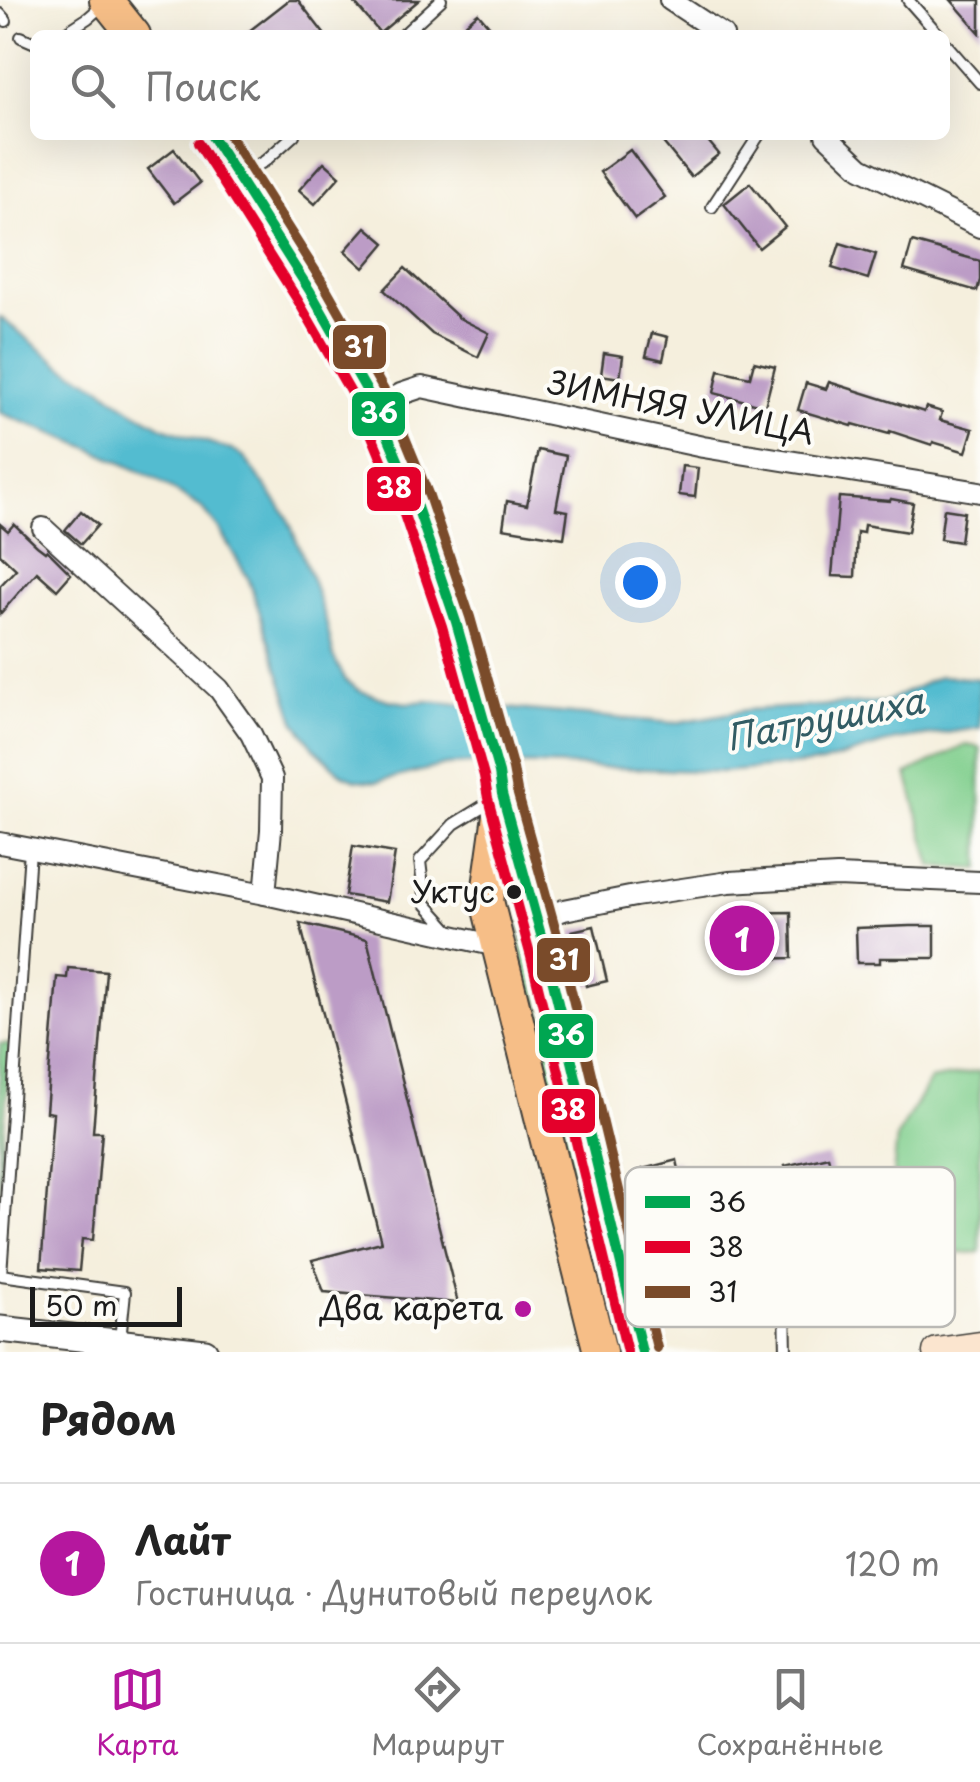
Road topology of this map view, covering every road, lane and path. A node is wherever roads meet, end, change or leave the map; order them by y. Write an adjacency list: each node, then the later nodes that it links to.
1 (441, 0): 7 (lane)
2 (670, 0): 8 (street)
3 (908, 0): 9 (lane)
4 (106, 1): 5 (lane); 6 (main road)
5 (70, 30)
6 (130, 30)
7 (408, 30)
8 (715, 30)
9 (934, 30)
10 (22, 38): 11 (lane)
11 (30, 42)
12 (950, 48): 13 (lane)
13 (980, 83)
14 (215, 140): 18 (main road)
15 (288, 140): 18 (lane)
16 (757, 140): 19 (lane)
17 (831, 140): 20 (street)
18 (238, 176): 21 (main road)
19 (712, 206)
20 (980, 227)
21 (376, 407): 22 (street, ЗИМНЯЯ УЛИЦА); 24 (main road)
22 (980, 492)
23 (43, 528): 28 (street)
24 (500, 783): 29 (main road); 30 (lane); 31 (main road)
25 (0, 843): 26 (street)
26 (30, 850): 28 (street); 36 (lane)
27 (980, 882): 29 (street)
28 (265, 894): 30 (street)
29 (537, 918): 32 (main road)
30 (455, 937): 31 (street)
31 (498, 946): 39 (main road)
32 (625, 1282)
33 (636, 1327): 40 (main road)
34 (785, 1327): 41 (lane)
35 (0, 1329): 36 (street)
36 (120, 1342): 38 (street)
37 (980, 1346): 42 (main road)
38 (205, 1352)
39 (600, 1352)
40 (642, 1352)
41 (786, 1352)
42 (937, 1352)

